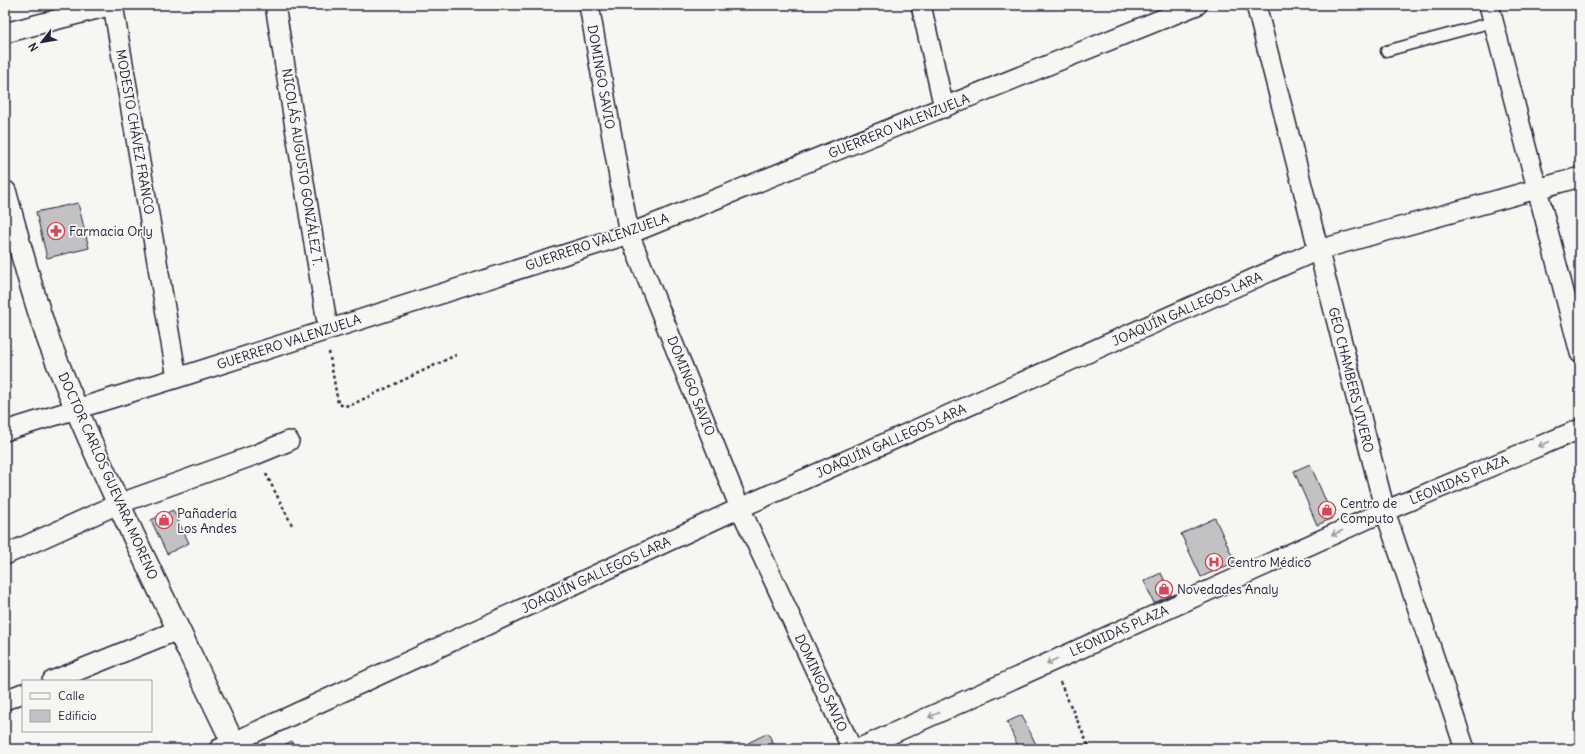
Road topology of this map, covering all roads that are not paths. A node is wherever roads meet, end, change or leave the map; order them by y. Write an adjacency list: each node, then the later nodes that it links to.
1 (113, 5): 8 (street); 18 (street, MODESTO CHÁVEZ FRANCO)
2 (275, 5): 16 (street, NICOLÁS AUGUSTO GONZÁLEZ T.)
3 (589, 5): 14 (street, DOMINGO SAVIO)
4 (921, 5): 10 (street)
5 (1197, 5): 10 (street, GUERRERO VALENZUELA)
6 (1256, 5): 15 (street, GEO CHAMBERS VIVERO)
7 (1491, 13): 9 (lane); 12 (street)
8 (5, 33)
9 (1386, 51)
10 (944, 108): 14 (street, GUERRERO VALENZUELA)
11 (1580, 177): 12 (street, JOAQUÍN GALLEGOS LARA)
12 (1537, 189): 15 (street, JOAQUÍN GALLEGOS LARA); 17 (street)
13 (5, 192): 19 (street, DOCTOR CARLOS GUEVARA MORENO)
14 (629, 234): 16 (street, GUERRERO VALENZUELA); 24 (street, DOMINGO SAVIO)
15 (1318, 250): 24 (street, JOAQUÍN GALLEGOS LARA); 25 (street, GEO CHAMBERS VIVERO)
16 (326, 330): 18 (street, GUERRERO VALENZUELA)
17 (1580, 353)
18 (177, 378): 19 (street, GUERRERO VALENZUELA)
19 (78, 409): 21 (street, GUERRERO VALENZUELA); 23 (street, DOCTOR CARLOS GUEVARA MORENO)
20 (1580, 429): 25 (street, LEONIDAS PLAZA, one-way to 25)
21 (5, 431)
22 (289, 441): 23 (street)
23 (118, 504): 26 (street); 27 (street, DOCTOR CARLOS GUEVARA MORENO)
24 (740, 508): 31 (street, JOAQUÍN GALLEGOS LARA); 32 (street, DOMINGO SAVIO)
25 (1385, 511): 33 (street, LEONIDAS PLAZA, one-way to 33); 34 (street, GEO CHAMBERS VIVERO)
26 (5, 555)
27 (178, 630): 28 (street); 31 (street, DOCTOR CARLOS GUEVARA MORENO)
28 (54, 680)
29 (22, 693): 30 (street)
30 (5, 700)
31 (230, 747)
32 (852, 749)
33 (858, 749)
34 (1465, 749)

